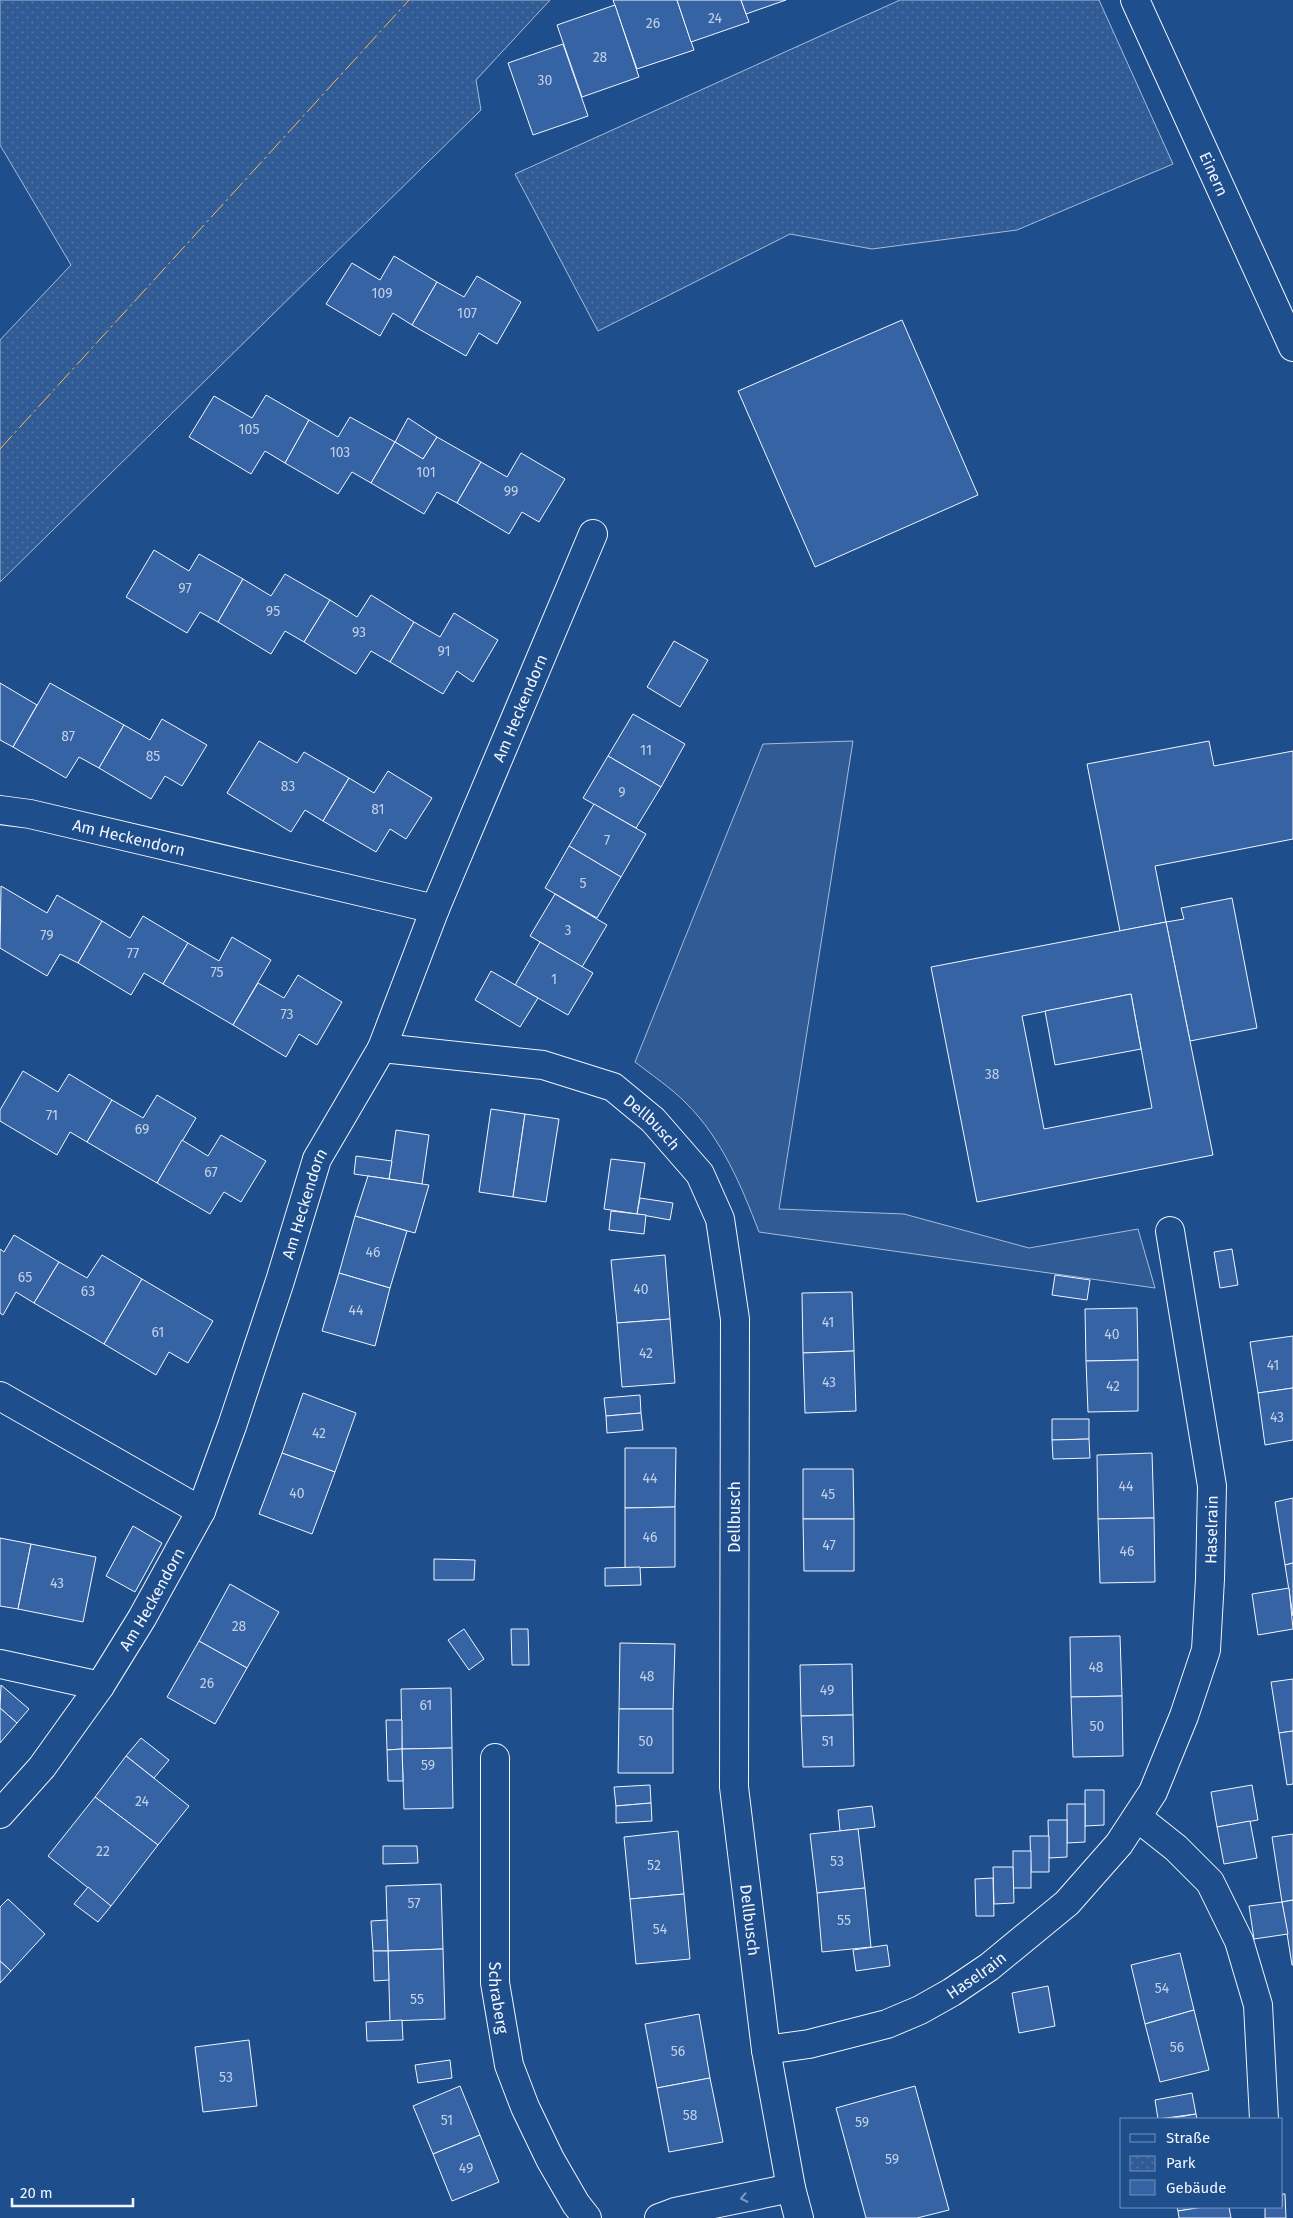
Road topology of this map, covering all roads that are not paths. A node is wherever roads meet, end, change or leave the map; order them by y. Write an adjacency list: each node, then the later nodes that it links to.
1 (1135, 0): 2 (street, Einern)
2 (1293, 347)
3 (593, 534): 5 (street, Am Heckendorn)
4 (0, 810): 5 (street, Am Heckendorn)
5 (435, 909): 6 (street, Am Heckendorn)
6 (382, 1048): 9 (street, Am Heckendorn); 15 (street, Dellbusch)
7 (1170, 1231): 14 (street, Haselrain)
8 (0, 1396): 9 (street)
9 (201, 1511): 11 (street, Am Heckendorn)
10 (0, 1664): 11 (street)
11 (100, 1686): 13 (street, Am Heckendorn)
12 (495, 1758): 18 (street, Schraberg)
13 (0, 1814)
14 (1137, 1817): 15 (street, Haselrain); 16 (street)
15 (766, 2050): 17 (street, Dellbusch)
16 (1264, 2118)
17 (791, 2188): 19 (street, one-way to 19); 20 (street, Dellbusch)
18 (587, 2218)
19 (659, 2218)
20 (799, 2218)

